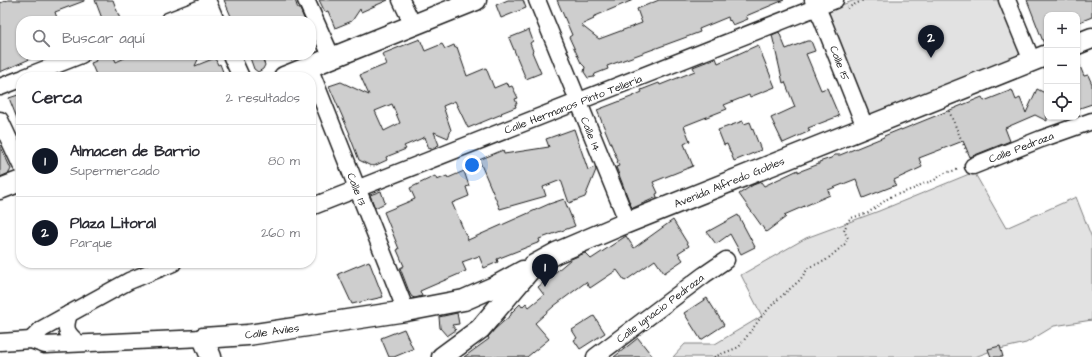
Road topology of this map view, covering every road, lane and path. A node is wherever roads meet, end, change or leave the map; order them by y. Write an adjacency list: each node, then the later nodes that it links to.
1 (306, 0): 11 (street)
2 (401, 0): 13 (street)
3 (476, 0): 13 (main road)
4 (537, 0): 28 (street, Calle 14)
5 (835, 0): 8 (street, Calle Hermanos Pinto Tellería)
6 (1007, 0): 17 (street)
7 (208, 3): 9 (street); 10 (street)
8 (814, 4): 28 (street, Calle Hermanos Pinto Tellería); 32 (street, Calle 15)
9 (179, 16)
10 (214, 16)
11 (313, 16)
12 (316, 22): 16 (street)
13 (413, 25): 16 (main road)
14 (1092, 38): 15 (main road)
15 (1080, 43)
16 (332, 58): 20 (main road)
17 (1040, 58): 32 (main road, Avenida Alfredo Gobles)
18 (68, 60): 21 (street)
19 (233, 60): 22 (street)
20 (309, 67): 23 (main road); 24 (street, Calle 13)
21 (38, 72)
22 (239, 72)
23 (296, 72)
24 (311, 72)
25 (16, 80): 27 (street)
26 (316, 85): 36 (street, Calle 13)
27 (0, 87)
28 (578, 102): 36 (street, Calle Hermanos Pinto Tellería); 39 (street, Calle 14)
29 (950, 112): 34 (path)
30 (0, 120): 33 (street)
31 (1092, 121): 34 (street, Calle Pedraza)
32 (865, 127): 39 (main road, Avenida Alfredo Gobles)
33 (16, 154)
34 (971, 163): 55 (path)
35 (16, 183): 37 (main road)
36 (357, 188): 38 (street, Calle Hermanos Pinto Tellería); 44 (street, Calle 13)
37 (0, 189)
38 (316, 205)
39 (628, 223): 41 (main road, Avenida Alfredo Gobles)
40 (726, 260): 54 (street, Calle Ignacio Pedraza)
41 (534, 265): 43 (main road, Calle Aviles); 46 (main road, Avenida Alfredo Gobles)
42 (161, 268): 45 (street)
43 (464, 300): 44 (main road, Calle Aviles); 46 (main road)
44 (406, 311): 47 (main road, Calle Aviles)
45 (69, 314): 48 (street); 50 (street)
46 (480, 329): 53 (main road, Avenida Alfredo Gobles)
47 (203, 338): 50 (street, Calle Aviles); 52 (main road)
48 (31, 340): 49 (street, Calle Aviles); 50 (street, Calle Aviles); 51 (street)
49 (0, 342)
50 (78, 343)
51 (38, 357)
52 (211, 357)
53 (442, 357)
54 (595, 357)
55 (714, 357)

